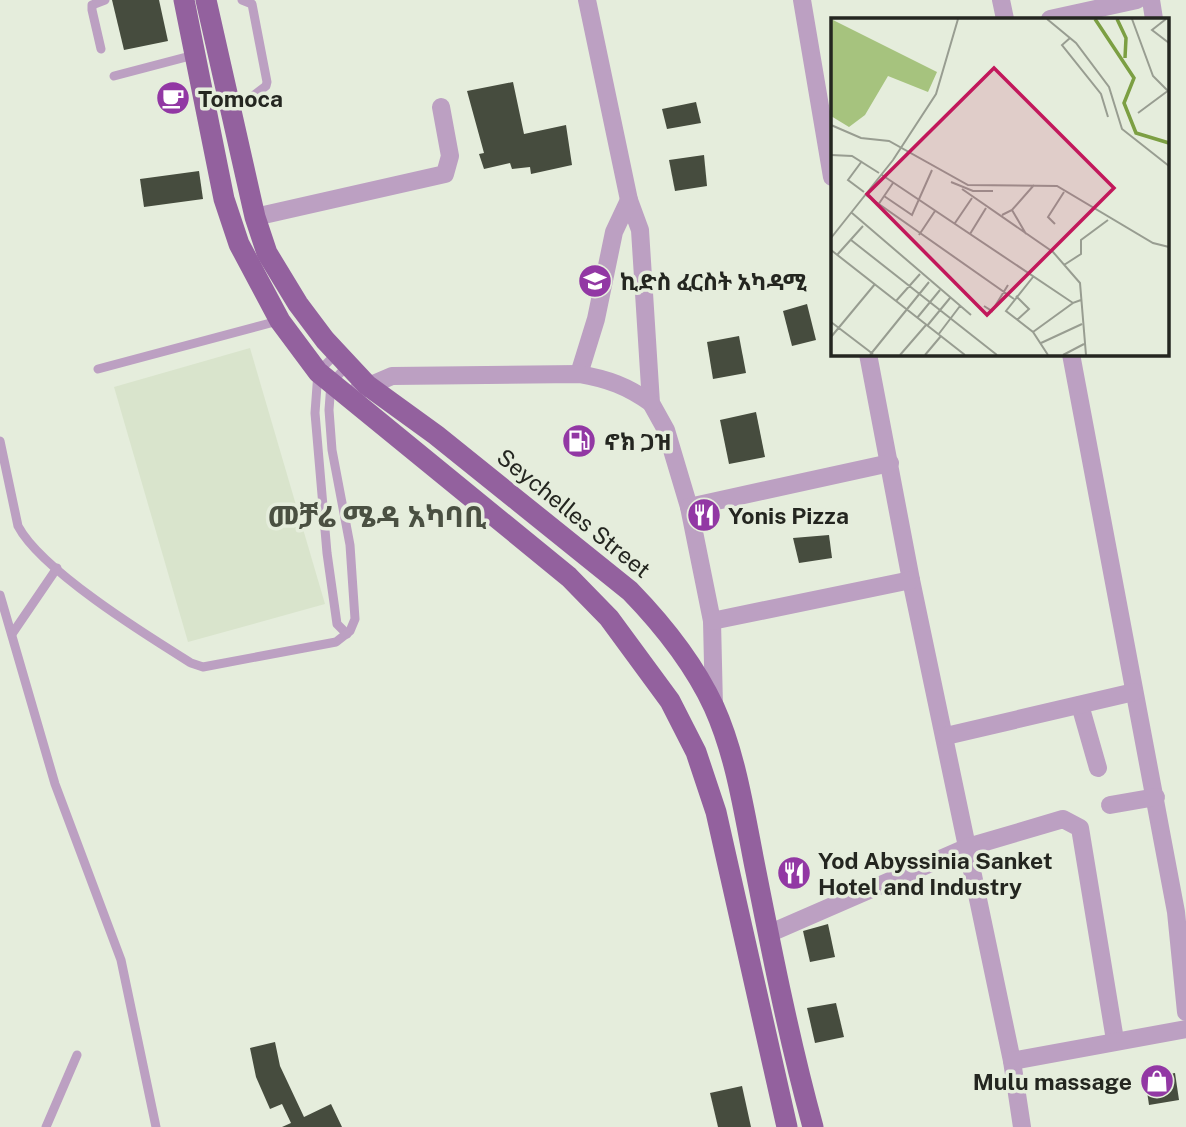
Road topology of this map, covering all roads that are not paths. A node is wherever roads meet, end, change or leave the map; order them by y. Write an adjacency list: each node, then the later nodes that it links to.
1 (105, 0): 13 (lane)
2 (184, 0): 14 (main road)
3 (206, 0): 18 (main road, Seychelles Street)
4 (242, 0): 18 (lane)
5 (587, 0): 20 (street)
6 (802, 0): 16 (street)
7 (1001, 0): 10 (street)
8 (1137, 0): 11 (street)
9 (1151, 0): 12 (street)
10 (1005, 18)
11 (1055, 18)
12 (1154, 18)
13 (101, 49)
14 (196, 55): 15 (lane); 22 (main road)
15 (114, 76)
16 (826, 102): 19 (street)
17 (441, 107): 21 (street)
18 (230, 113): 21 (main road, Seychelles Street)
19 (831, 158)
20 (629, 201): 27 (street); 30 (street)
21 (255, 217): 25 (main road, Seychelles Street)
22 (280, 321): 26 (lane); 28 (main road)
23 (868, 355): 32 (street)
24 (1071, 355): 40 (street)
25 (343, 359): 28 (lane); 28 (lane); 29 (main road, Seychelles Street)
26 (98, 369)
27 (579, 374): 29 (street); 30 (street)
28 (332, 384): 29 (street); 39 (lane); 39 (lane); 56 (main road)
29 (367, 385): 42 (main road, Seychelles Street)
30 (651, 403): 33 (street)
31 (0, 441): 34 (lane)
32 (890, 463): 33 (street); 35 (street)
33 (689, 507): 37 (street)
34 (57, 568): 38 (lane); 39 (lane)
35 (911, 580): 37 (street); 43 (street)
36 (0, 595): 38 (lane)
37 (712, 621): 42 (street)
38 (12, 634): 55 (lane)
39 (347, 634)
40 (1134, 692): 41 (street); 45 (street)
41 (1080, 705): 43 (street); 44 (street)
42 (714, 707): 48 (main road, Seychelles Street)
43 (946, 736): 47 (street)
44 (1098, 768)
45 (1156, 797): 46 (street); 49 (street)
46 (1110, 805)
47 (968, 847): 48 (street); 51 (street); 53 (street)
48 (768, 934): 57 (main road, Seychelles Street)
49 (1186, 1012)
50 (1186, 1029): 51 (street)
51 (1115, 1040): 53 (street)
52 (77, 1055): 54 (lane)
53 (1012, 1061): 58 (street)
54 (46, 1127)
55 (156, 1127)
56 (788, 1127)
57 (813, 1127)
58 (1022, 1127)

